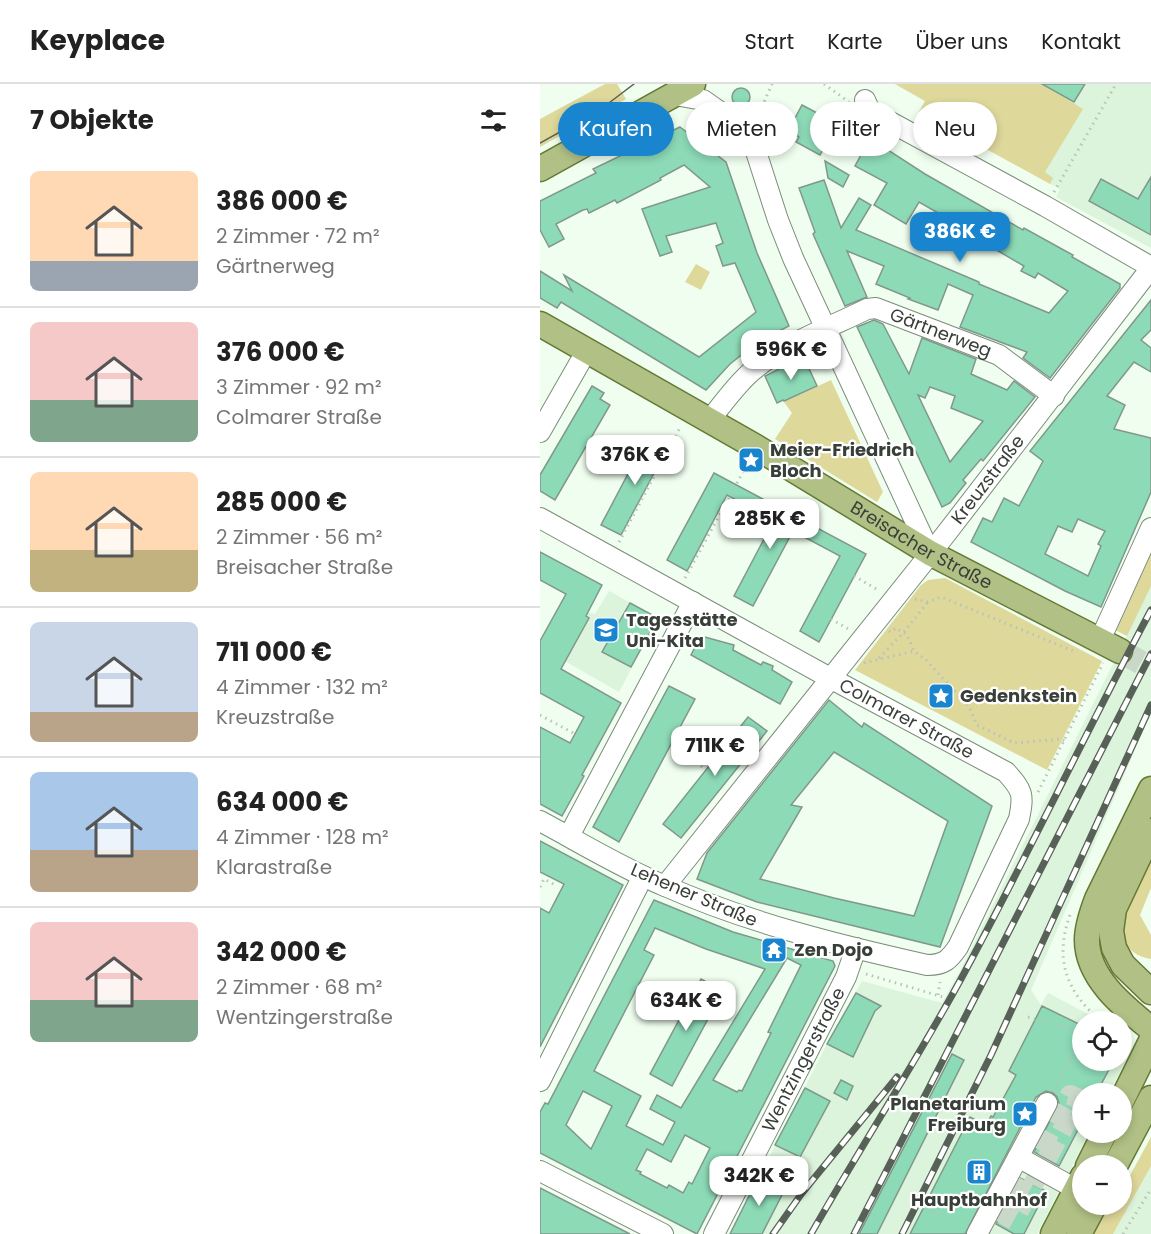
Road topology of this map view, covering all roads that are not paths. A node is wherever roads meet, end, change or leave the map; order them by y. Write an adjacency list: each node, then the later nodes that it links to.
1 (678, 88): 3 (main road); 6 (street)
2 (901, 125): 4 (street)
3 (540, 169)
4 (1151, 268): 8 (street, Kreuzstraße)
5 (540, 324): 7 (main road, Breisacher Straße)
6 (826, 329): 8 (street, Gärtnerweg); 9 (street, Gärtnerweg); 13 (street)
7 (587, 351): 9 (main road, Breisacher Straße); 10 (street)
8 (1054, 396): 13 (street, Kreuzstraße)
9 (700, 414): 13 (main road, Breisacher Straße)
10 (540, 432)
11 (540, 518): 14 (street, Colmarer Straße)
12 (1151, 528): 15 (street)
13 (930, 553): 15 (main road, Breisacher Straße); 16 (street, Kreuzstraße)
14 (685, 598): 16 (street, Colmarer Straße); 20 (street)
15 (1102, 653)
16 (830, 678): 22 (street, Kreuzstraße); 23 (street, Colmarer Straße)
17 (1151, 789): 27 (main road)
18 (540, 821): 20 (street, Lehener Straße)
19 (1151, 831): 24 (main road)
20 (569, 836): 21 (street, Lehener Straße)
21 (643, 876): 22 (street, Lehener Straße); 29 (street)
22 (665, 886): 23 (street, Lehener Straße)
23 (854, 957): 40 (street, Wentzingerstraße)
24 (1123, 965): 25 (main road); 26 (main road)
25 (1151, 968)
26 (1151, 992)
27 (1151, 1029)
28 (1151, 1041): 30 (main road)
29 (540, 1081)
30 (1130, 1083)
31 (1050, 1097): 34 (street)
32 (1148, 1107): 33 (main road)
33 (1121, 1155)
34 (1028, 1165): 36 (street); 41 (street)
35 (540, 1171): 39 (street)
36 (1072, 1182)
37 (1072, 1201): 42 (main road)
38 (1089, 1215): 43 (main road)
39 (663, 1234)
40 (714, 1234)
41 (977, 1234)
42 (1053, 1234)
43 (1078, 1234)

